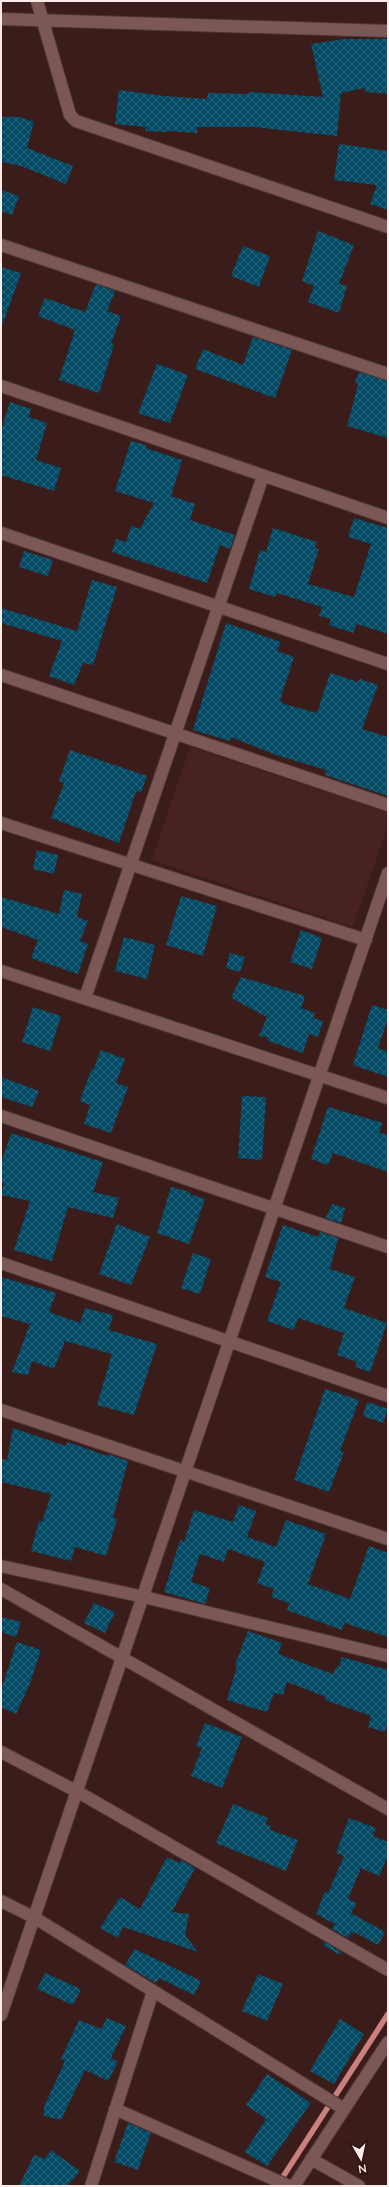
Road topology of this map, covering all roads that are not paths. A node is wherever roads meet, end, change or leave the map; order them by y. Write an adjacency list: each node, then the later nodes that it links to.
1 (37, 1): 3 (street)
2 (1, 19): 3 (street)
3 (43, 20): 4 (street); 5 (street)
4 (388, 32)
5 (388, 227)
6 (1, 245): 7 (street)
7 (388, 374)
8 (1, 386): 9 (street)
9 (263, 476): 10 (street); 12 (street)
10 (388, 518)
11 (1, 533): 12 (street)
12 (219, 607): 13 (street); 15 (street)
13 (388, 664)
14 (1, 675): 15 (street)
15 (176, 733): 16 (street); 18 (street)
16 (388, 805)
17 (1, 823): 18 (street)
18 (131, 864): 20 (street); 22 (street)
19 (388, 873): 20 (street)
20 (366, 940): 23 (street)
21 (1, 971): 22 (street)
22 (86, 998): 23 (street)
23 (320, 1075): 24 (street); 26 (street)
24 (388, 1098)
25 (1, 1116): 26 (street)
26 (275, 1208): 27 (street); 29 (street)
27 (388, 1247)
28 (1, 1262): 29 (street)
29 (230, 1341): 30 (street); 32 (street)
30 (388, 1396)
31 (1, 1410): 32 (street)
32 (186, 1472): 33 (street); 36 (street)
33 (388, 1539)
34 (1, 1566): 36 (street)
35 (1, 1589): 38 (street)
36 (144, 1597): 37 (street); 38 (street)
37 (388, 1656)
38 (123, 1658): 40 (street); 41 (street)
39 (1, 1752): 40 (street)
40 (78, 1792): 43 (street); 44 (street)
41 (388, 1810)
42 (1, 1901): 43 (street)
43 (35, 1918): 45 (street); 46 (street)
44 (388, 1970)
45 (153, 1991): 48 (street); 49 (street)
46 (1, 2015)
47 (388, 2042): 49 (street)
48 (116, 2109): 51 (street); 52 (street)
49 (344, 2110): 50 (street)
50 (311, 2159): 53 (street); 54 (street)
51 (91, 2186)
52 (289, 2186)
53 (294, 2186)
54 (359, 2186)

